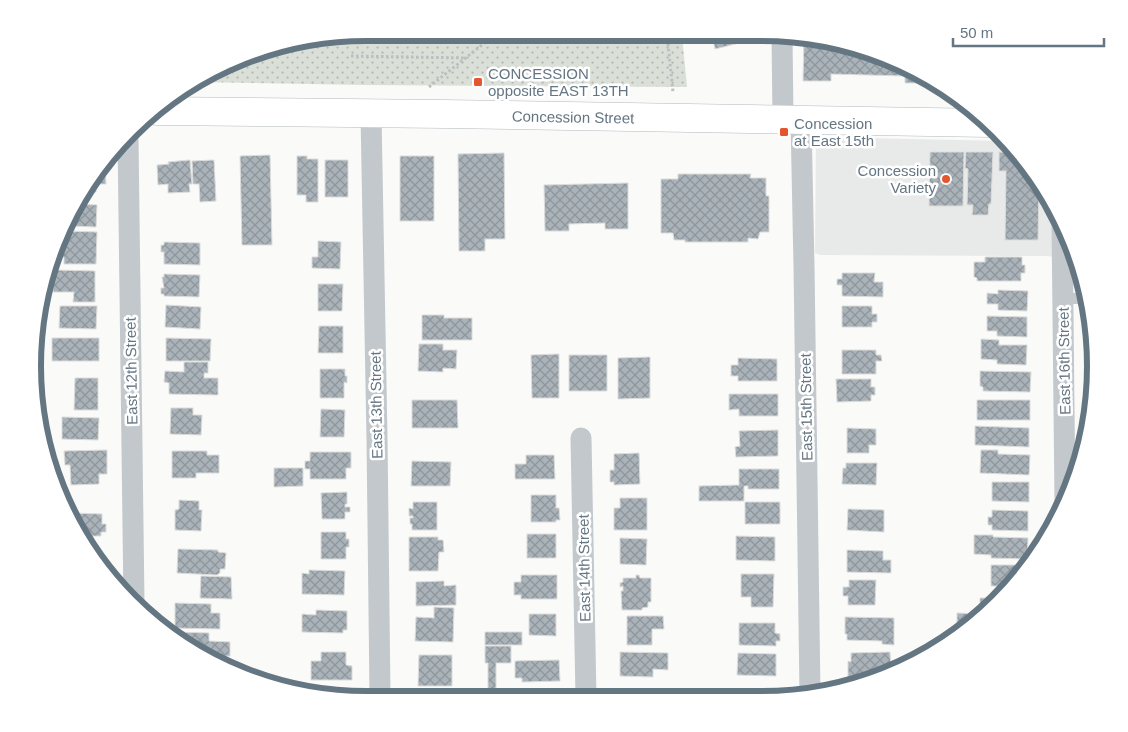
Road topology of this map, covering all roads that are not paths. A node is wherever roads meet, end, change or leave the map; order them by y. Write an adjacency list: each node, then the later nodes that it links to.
1 (783, 42): 4 (street, East 15th Street)
2 (164, 111): 3 (main road, Concession Street)
3 (371, 114): 4 (main road, Concession Street); 14 (street, East 13th Street)
4 (792, 120): 5 (main road, Concession Street); 13 (street, East 15th Street)
5 (977, 123)
6 (128, 145): 12 (street, East 12th Street)
7 (1062, 243): 8 (street, East 16th Street)
8 (1063, 298): 9 (lane); 11 (street, East 16th Street)
9 (1080, 299)
10 (581, 438): 15 (street, East 14th Street)
11 (1065, 483)
12 (134, 594)
13 (810, 687)
14 (380, 691)
15 (586, 691)

